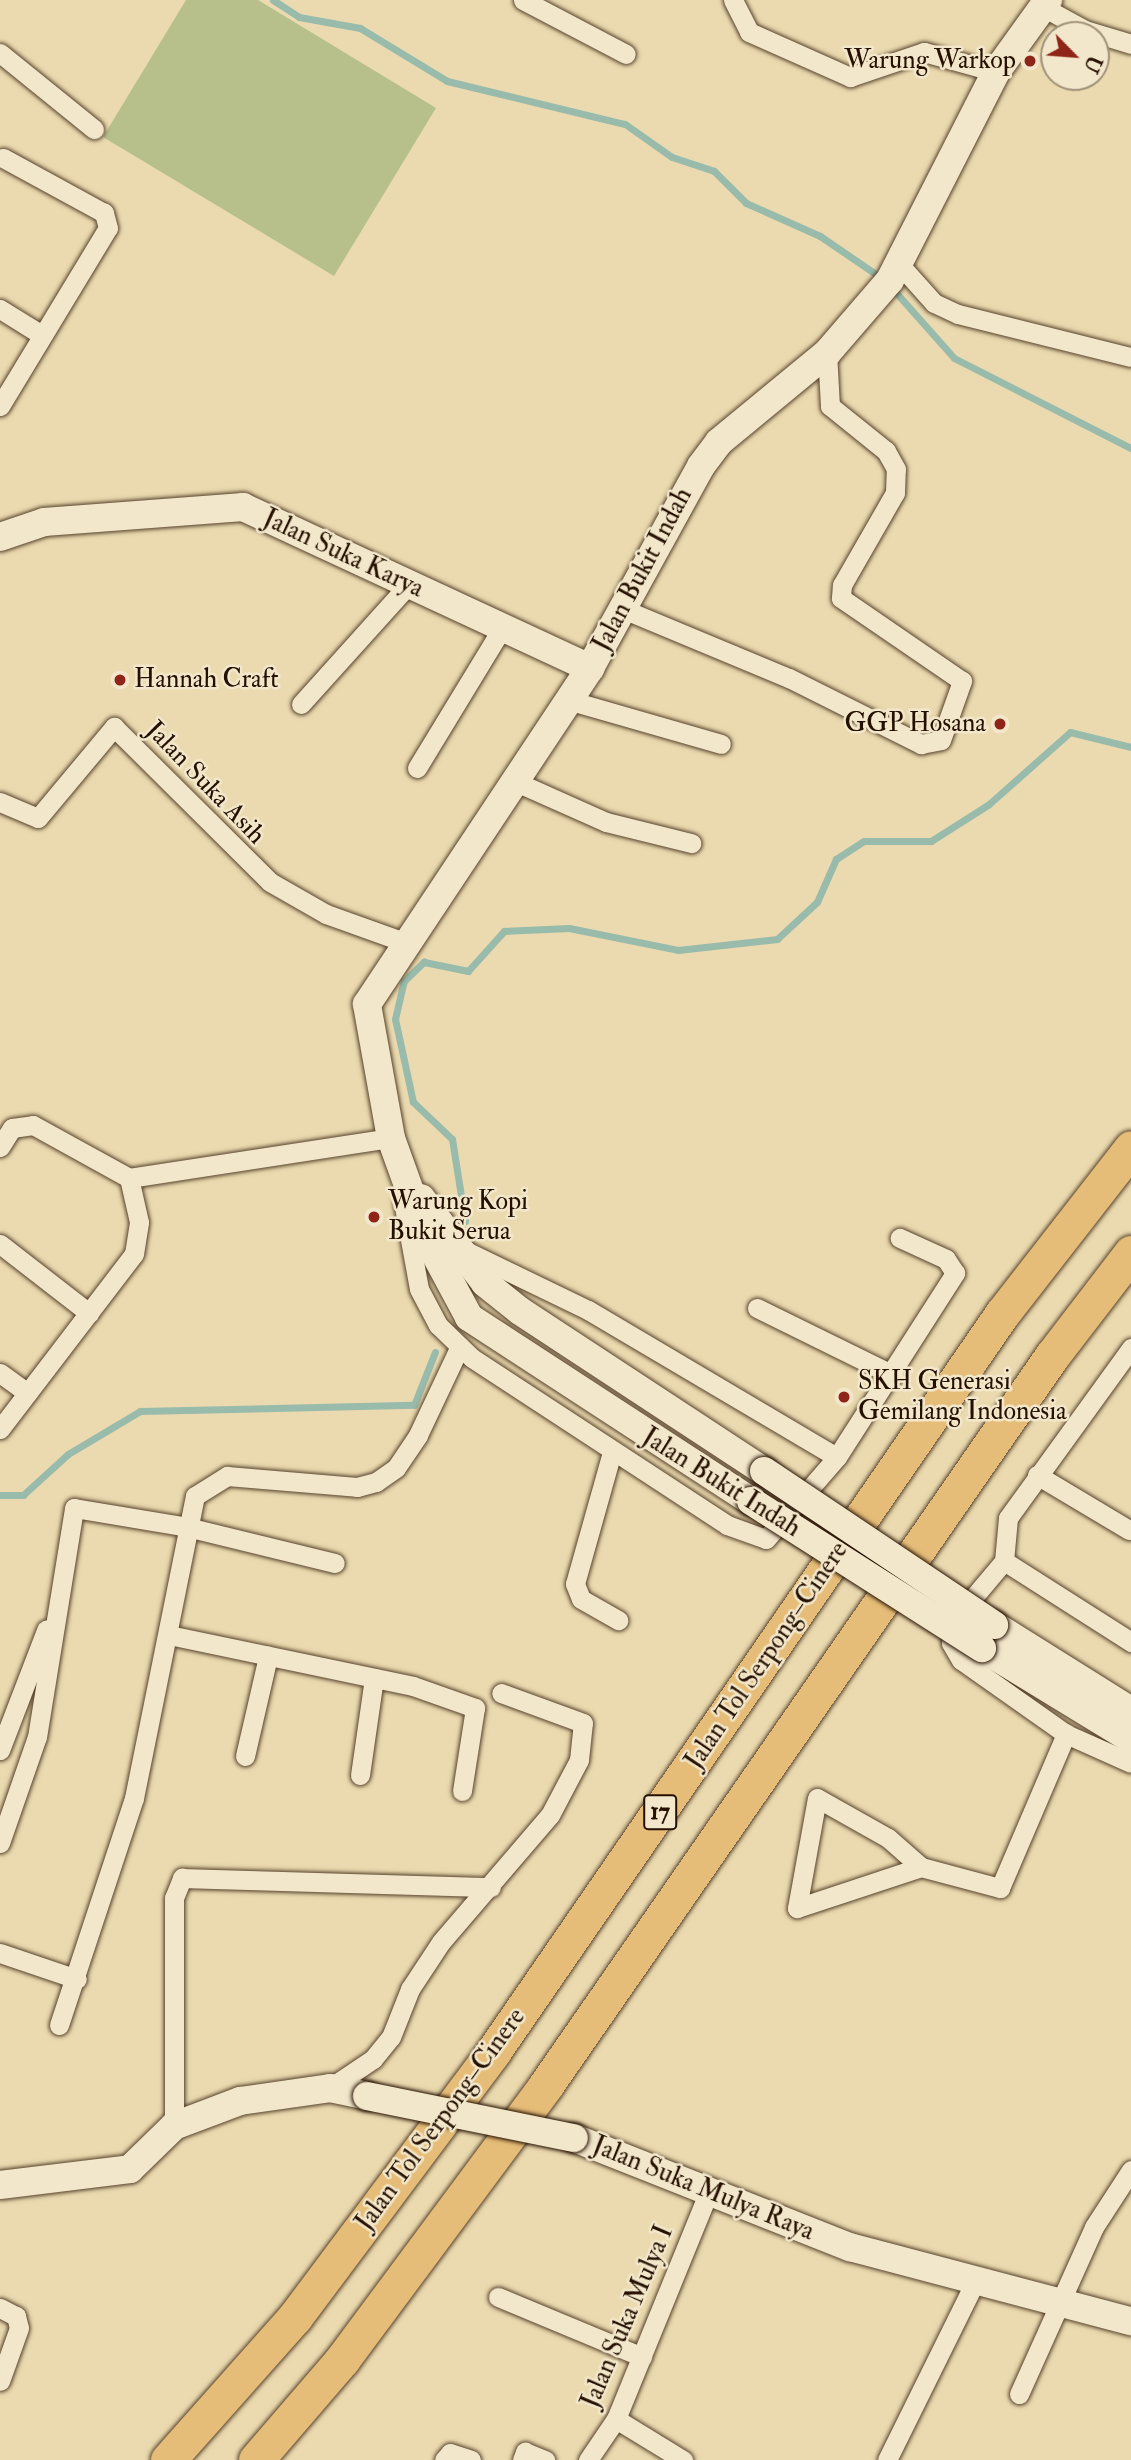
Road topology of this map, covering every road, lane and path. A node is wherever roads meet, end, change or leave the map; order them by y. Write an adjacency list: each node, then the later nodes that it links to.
1 (523, 0): 6 (street)
2 (733, 0): 7 (street)
3 (1046, 4): 4 (street); 7 (main road, Jalan Bukit Indah)
4 (1131, 44)
5 (0, 53): 8 (street)
6 (626, 54)
7 (996, 72): 10 (main road, Jalan Bukit Indah)
8 (94, 129)
9 (3, 158): 12 (street)
10 (890, 279): 13 (main road, Jalan Bukit Indah); 14 (street)
11 (0, 309): 12 (street)
12 (42, 335): 15 (street)
13 (827, 353): 18 (main road, Jalan Bukit Indah); 18 (street)
14 (1131, 357)
15 (0, 407)
16 (0, 537): 17 (main road, Jalan Suka Karya)
17 (409, 584): 19 (main road, Jalan Suka Karya); 22 (street)
18 (624, 609): 20 (main road, Jalan Bukit Indah)
19 (501, 630): 20 (main road, Jalan Suka Karya); 24 (street)
20 (590, 667): 21 (main road, Jalan Bukit Indah)
21 (568, 700): 23 (street); 25 (main road, Jalan Bukit Indah)
22 (301, 704)
23 (721, 744)
24 (417, 768)
25 (514, 781): 27 (street); 28 (main road, Jalan Bukit Indah)
26 (0, 802): 28 (street, Jalan Suka Asih)
27 (691, 843)
28 (404, 942): 29 (main road, Jalan Bukit Indah)
29 (391, 1138): 32 (street); 33 (main road, Jalan Bukit Indah); 40 (street)
30 (0, 1147): 32 (street)
31 (1131, 1148): 90 (highway, Jalan Tol Serpong–Cinere / 17)
32 (129, 1178): 39 (street)
33 (415, 1190): 36 (main road, Jalan Bukit Indah); 56 (main road, Jalan Bukit Indah, bridge)
34 (900, 1238): 43 (street)
35 (0, 1244): 39 (street)
36 (462, 1249): 47 (street); 56 (main road, Jalan Bukit Indah, bridge)
37 (1131, 1253): 91 (highway, 17)
38 (757, 1308): 43 (street)
39 (89, 1314): 44 (street)
40 (460, 1346): 46 (street); 49 (street)
41 (1131, 1348): 48 (street)
42 (0, 1373): 44 (street)
43 (893, 1375): 47 (street)
44 (28, 1393): 45 (street)
45 (0, 1429)
46 (612, 1451): 47 (street); 54 (street)
47 (836, 1457)
48 (1037, 1475): 50 (street); 51 (street)
49 (187, 1527): 52 (street); 53 (street); 55 (street)
50 (1129, 1530)
51 (1004, 1561): 57 (street); 62 (street)
52 (335, 1563)
53 (61, 1591): 64 (street); 69 (street)
54 (618, 1620)
55 (169, 1635): 58 (street); 73 (street)
56 (988, 1637): 61 (main road, Jalan Bukit Indah); 63 (main road, Jalan Bukit Indah)
57 (1131, 1642)
58 (268, 1656): 59 (street); 65 (street)
59 (374, 1678): 67 (street); 68 (street)
60 (501, 1693): 71 (street)
61 (1131, 1711)
62 (1066, 1734): 66 (street); 70 (street)
63 (1131, 1739)
64 (0, 1750)
65 (245, 1756)
66 (1131, 1763)
67 (360, 1775)
68 (462, 1791)
69 (0, 1843)
70 (921, 1867): 70 (street)
71 (491, 1887): 75 (street); 76 (street)
72 (0, 1953): 73 (street)
73 (77, 1979): 74 (street)
74 (59, 2025)
75 (330, 2088): 76 (main road, Jalan Suka Mulya Raya); 79 (main road, Jalan Suka Mulya Raya, bridge)
76 (174, 2126): 78 (main road, Jalan Suka Mulya Raya)
77 (1131, 2170): 82 (street)
78 (0, 2185)
79 (709, 2191): 80 (main road, Jalan Suka Mulya Raya); 85 (street, Jalan Suka Mulya I)
80 (976, 2280): 82 (main road, Jalan Suka Mulya Raya); 97 (street)
81 (498, 2297): 85 (street)
82 (1061, 2302): 84 (main road, Jalan Suka Mulya Raya); 87 (street)
83 (0, 2308): 86 (street)
84 (1131, 2321)
85 (642, 2357): 88 (street, Jalan Suka Mulya I)
86 (0, 2381)
87 (1019, 2394)
88 (616, 2419): 95 (street, Jalan Suka Mulya I); 96 (street)
89 (520, 2457): 94 (street)
90 (168, 2460)
91 (256, 2460)
92 (444, 2460): 93 (street)
93 (471, 2460)
94 (545, 2460)
95 (588, 2460)
96 (682, 2460)
97 (887, 2460)

